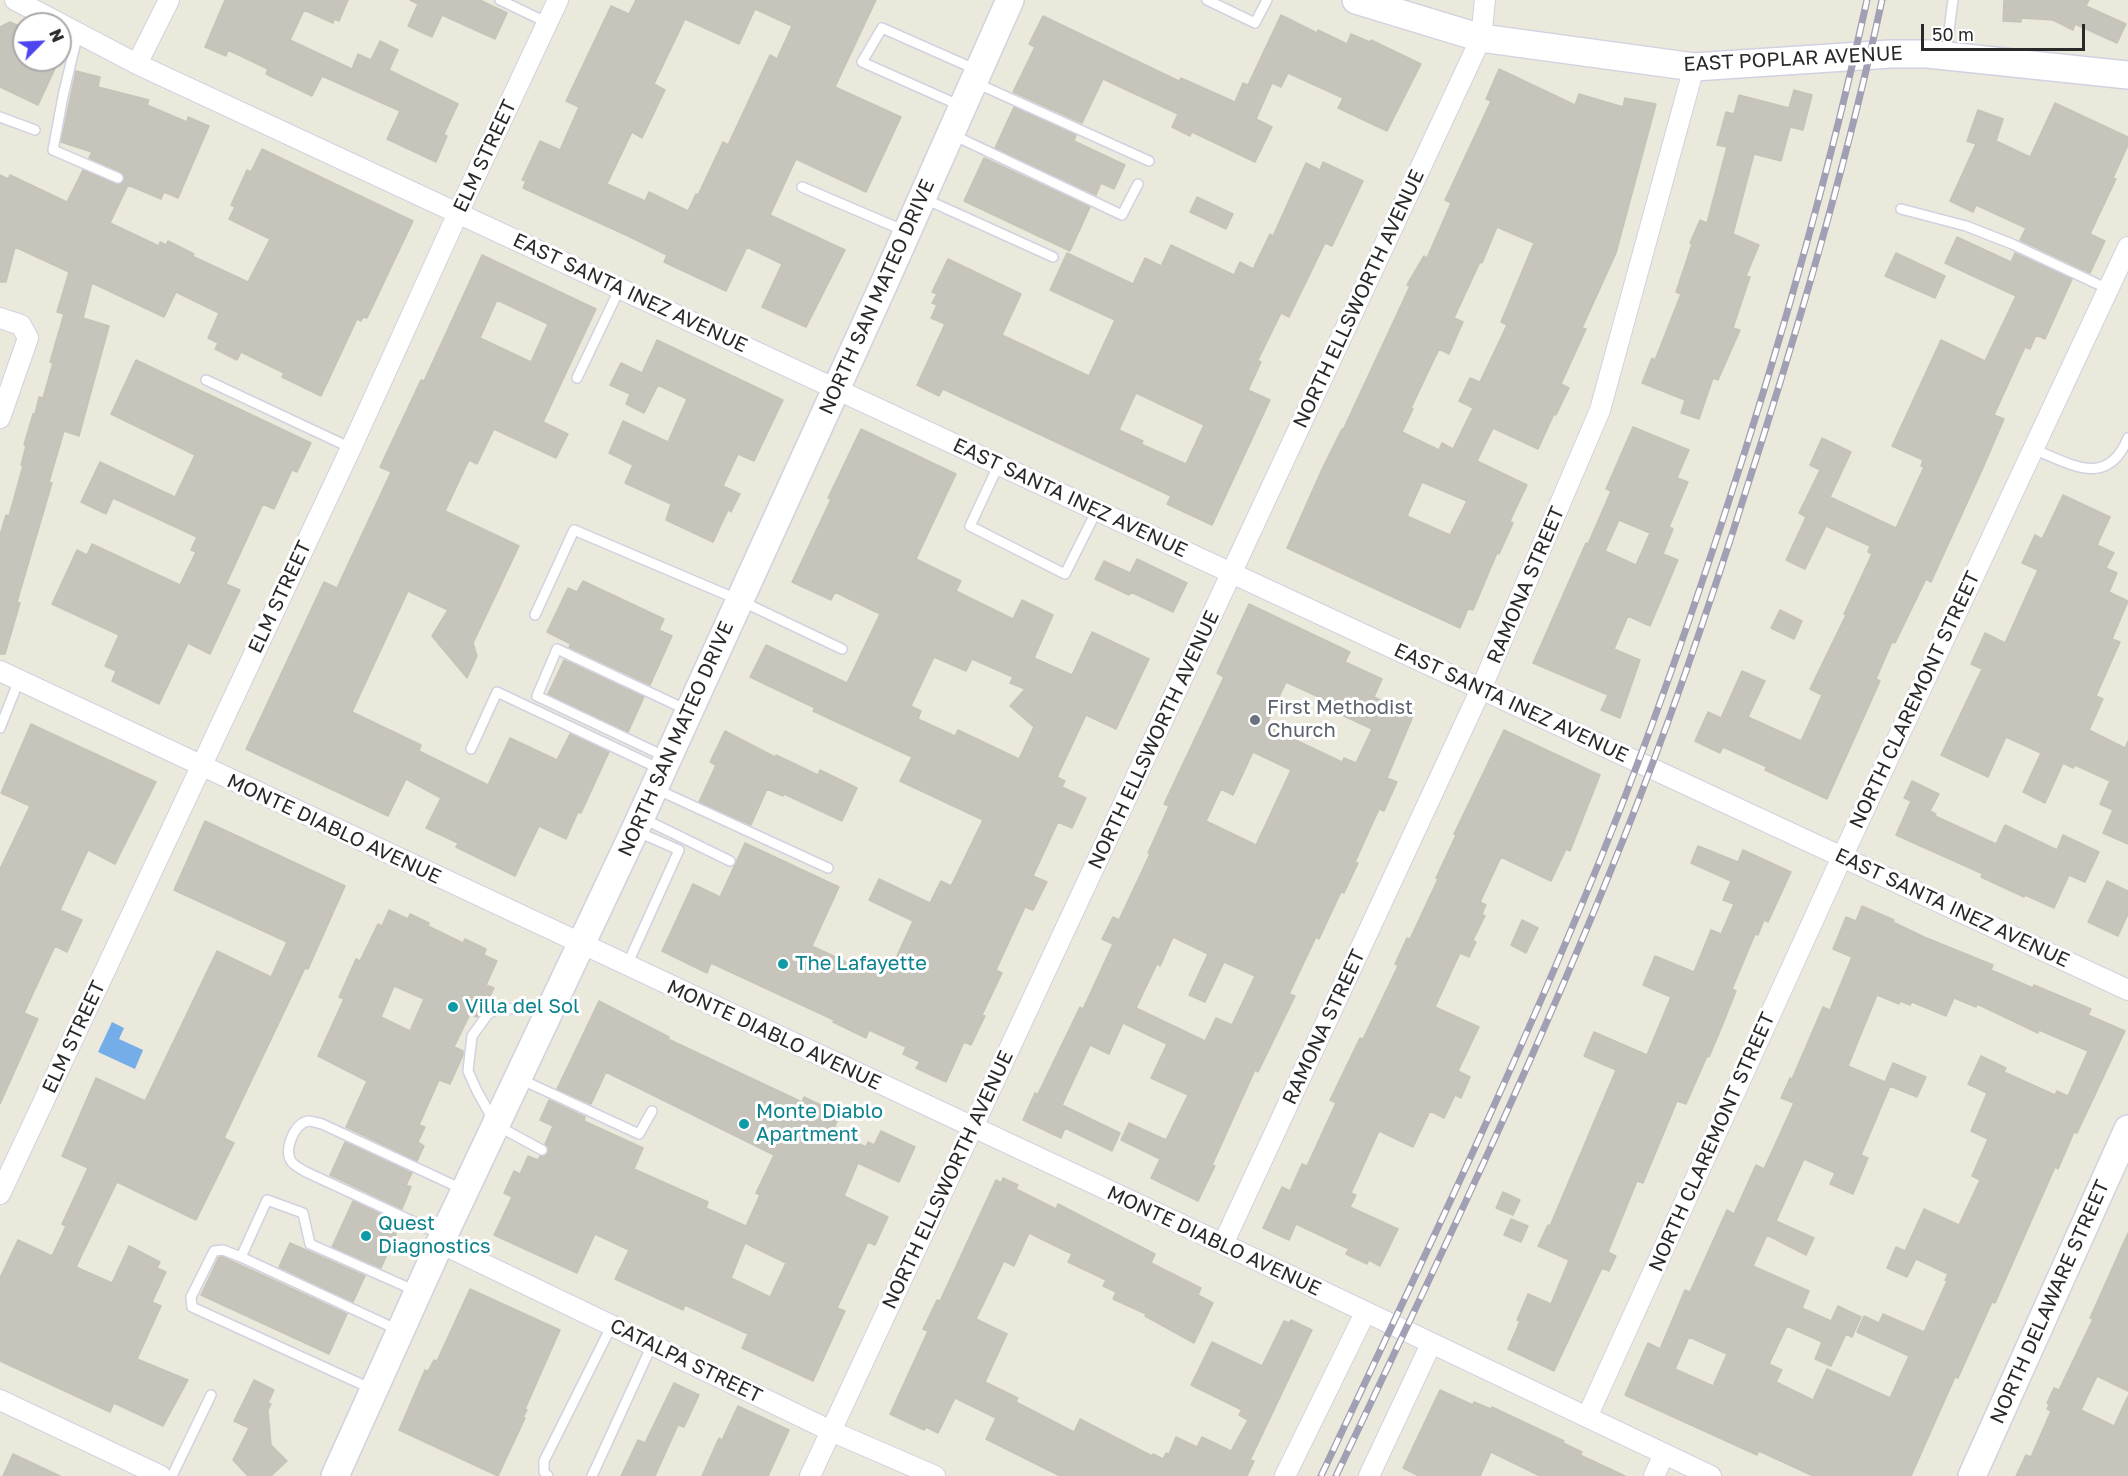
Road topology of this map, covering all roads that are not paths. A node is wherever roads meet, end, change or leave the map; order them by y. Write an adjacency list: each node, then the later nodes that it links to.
1 (15, 0): 12 (street, EAST SANTA INEZ AVENUE)
2 (169, 0): 15 (street)
3 (500, 0): 11 (lane)
4 (558, 0): 11 (street, ELM STREET)
5 (1207, 0): 6 (lane)
6 (1267, 0)
7 (1356, 0): 13 (main road, EAST POPLAR AVENUE)
8 (1485, 0): 13 (street, NORTH ELLSWORTH AVENUE)
9 (1953, 0): 14 (lane)
10 (1007, 2): 18 (main road, NORTH SAN MATEO DRIVE)
11 (548, 23): 29 (street, ELM STREET)
12 (78, 33): 15 (street, EAST SANTA INEZ AVENUE); 24 (lane)
13 (1481, 38): 16 (main road, EAST POPLAR AVENUE); 45 (street, NORTH ELLSWORTH AVENUE)
14 (1946, 56): 16 (main road, EAST POPLAR AVENUE); 17 (main road, EAST POPLAR AVENUE)
15 (137, 64): 29 (street, EAST SANTA INEZ AVENUE)
16 (1694, 67): 51 (street, RAMONA STREET)
17 (2128, 75)
18 (976, 77): 19 (main road, NORTH SAN MATEO DRIVE); 19 (lane); 23 (lane)
19 (963, 107): 22 (main road, NORTH SAN MATEO DRIVE)
20 (0, 117): 21 (lane)
21 (35, 130)
22 (950, 134): 25 (lane); 27 (main road, NORTH SAN MATEO DRIVE)
23 (1149, 161)
24 (118, 178)
25 (1138, 184)
26 (802, 187): 30 (lane)
27 (922, 198): 30 (main road, NORTH SAN MATEO DRIVE); 32 (lane)
28 (1901, 209): 34 (lane)
29 (458, 213): 33 (street, EAST SANTA INEZ AVENUE); 41 (street, ELM STREET)
30 (907, 232): 38 (main road, NORTH SAN MATEO DRIVE)
31 (2128, 247): 34 (street, NORTH CLAREMONT STREET)
32 (1053, 256)
33 (620, 288): 36 (lane); 38 (street, EAST SANTA INEZ AVENUE)
34 (2108, 290): 42 (street, NORTH CLAREMONT STREET)
35 (0, 318): 39 (street)
36 (578, 378)
37 (206, 380): 41 (lane)
38 (836, 389): 43 (street, EAST SANTA INEZ AVENUE); 46 (main road, NORTH SAN MATEO DRIVE)
39 (0, 418)
40 (2128, 438): 42 (lane)
41 (351, 448): 55 (street, ELM STREET)
42 (2033, 449): 58 (street, NORTH CLAREMONT STREET)
43 (999, 464): 44 (street, EAST SANTA INEZ AVENUE); 44 (lane)
44 (1097, 510): 45 (street, EAST SANTA INEZ AVENUE)
45 (1232, 573): 51 (street, EAST SANTA INEZ AVENUE); 68 (street, NORTH ELLSWORTH AVENUE)
46 (739, 600): 47 (lane); 48 (lane); 52 (main road, NORTH SAN MATEO DRIVE)
47 (535, 615)
48 (842, 649)
49 (0, 671): 50 (street, MONTE DIABLO AVENUE)
50 (19, 680): 53 (lane); 55 (street, MONTE DIABLO AVENUE)
51 (1481, 689): 58 (street, EAST SANTA INEZ AVENUE); 74 (street, RAMONA STREET)
52 (689, 711): 56 (main road, NORTH SAN MATEO DRIVE); 56 (lane)
53 (0, 728)
54 (471, 749): 56 (lane)
55 (201, 767): 61 (street, MONTE DIABLO AVENUE); 72 (street, ELM STREET)
56 (661, 772): 57 (main road, NORTH SAN MATEO DRIVE); 60 (lane)
57 (637, 824): 59 (lane); 61 (main road, NORTH SAN MATEO DRIVE); 62 (lane)
58 (1842, 857): 63 (street, EAST SANTA INEZ AVENUE); 85 (street, NORTH CLAREMONT STREET)
59 (730, 861)
60 (828, 868)
61 (582, 944): 62 (street, MONTE DIABLO AVENUE); 64 (main road, NORTH SAN MATEO DRIVE)
62 (627, 965): 68 (street, MONTE DIABLO AVENUE)
63 (2128, 990)
64 (552, 1008): 65 (main road, NORTH SAN MATEO DRIVE); 67 (lane)
65 (518, 1078): 66 (lane); 67 (main road, NORTH SAN MATEO DRIVE)
66 (652, 1111)
67 (496, 1125): 70 (lane); 71 (main road, NORTH SAN MATEO DRIVE)
68 (973, 1128): 74 (street, MONTE DIABLO AVENUE); 86 (street, NORTH ELLSWORTH AVENUE)
69 (2128, 1129): 99 (main road, NORTH DELAWARE STREET)
70 (542, 1150)
71 (465, 1190): 73 (main road, NORTH SAN MATEO DRIVE); 73 (lane)
72 (0, 1194)
73 (442, 1239): 76 (main road, NORTH SAN MATEO DRIVE); 78 (street, CATALPA STREET)
74 (1223, 1244): 77 (street, MONTE DIABLO AVENUE)
75 (241, 1257): 76 (lane); 79 (lane); 82 (lane)
76 (418, 1292): 79 (main road, NORTH SAN MATEO DRIVE)
77 (1365, 1313): 80 (street, MONTE DIABLO AVENUE); 95 (street)
78 (612, 1325): 81 (street, CATALPA STREET); 91 (lane)
79 (400, 1331): 82 (main road, NORTH SAN MATEO DRIVE)
80 (1431, 1344): 85 (street, MONTE DIABLO AVENUE); 96 (street)
81 (652, 1345): 86 (street, CATALPA STREET); 92 (lane)
82 (374, 1390): 90 (main road, NORTH SAN MATEO DRIVE)
83 (211, 1395): 89 (lane)
84 (0, 1400): 88 (street)
85 (1587, 1417): 87 (street, MONTE DIABLO AVENUE)
86 (831, 1431): 93 (street, NORTH ELLSWORTH AVENUE); 94 (street, CATALPA STREET)
87 (1664, 1454): 97 (street); 98 (street, MONTE DIABLO AVENUE)
88 (161, 1476)
89 (172, 1476)
90 (336, 1476)
91 (548, 1476)
92 (592, 1476)
93 (810, 1476)
94 (935, 1476)
95 (1285, 1476)
96 (1369, 1476)
97 (1654, 1476)
98 (1711, 1476)
99 (1972, 1476)

